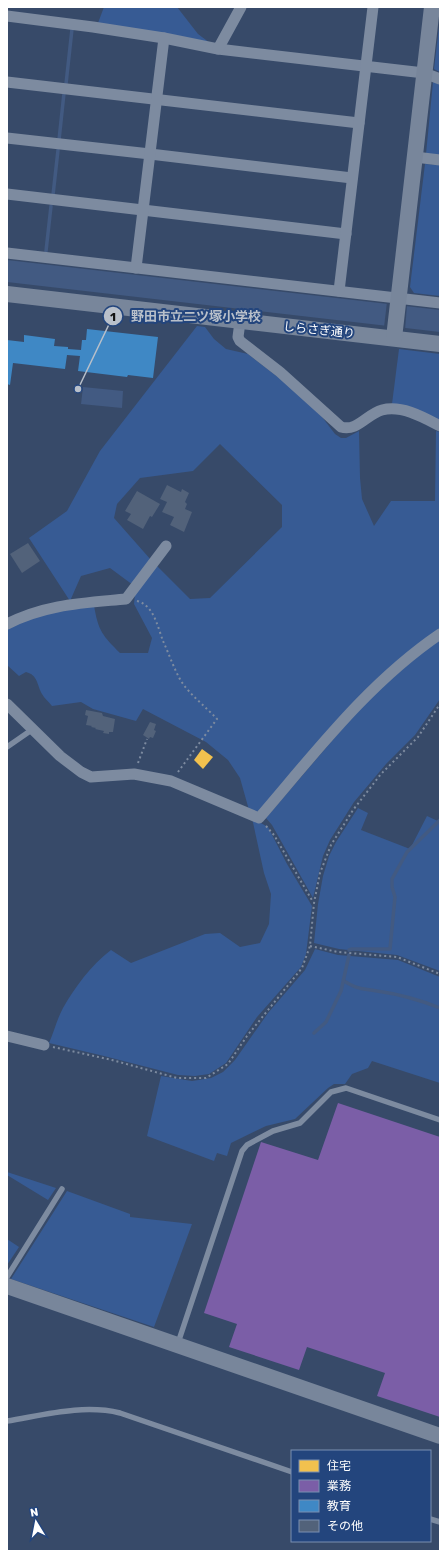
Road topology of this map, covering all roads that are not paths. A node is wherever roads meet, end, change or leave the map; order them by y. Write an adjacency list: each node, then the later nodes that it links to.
1 (241, 7): 6 (street)
2 (373, 7): 7 (street)
3 (432, 7): 8 (street)
4 (7, 16): 5 (street)
5 (164, 38): 6 (street); 11 (street)
6 (218, 49): 7 (street)
7 (367, 67): 8 (street); 12 (street)
8 (424, 73): 9 (street); 15 (street)
9 (440, 79)
10 (7, 82): 11 (street)
11 (157, 98): 12 (street); 14 (street)
12 (359, 123): 17 (street)
13 (7, 138): 14 (street)
14 (150, 154): 17 (street); 19 (street)
15 (415, 158): 16 (street); 25 (street)
16 (440, 160)
17 (352, 178): 20 (street)
18 (7, 194): 19 (street)
19 (143, 211): 20 (street); 22 (street)
20 (346, 234): 23 (street)
21 (7, 253): 22 (street)
22 (136, 268): 23 (street)
23 (339, 291): 25 (street)
24 (7, 294): 27 (street, しらさぎ通り)
25 (398, 301): 26 (street); 28 (street)
26 (440, 303)
27 (240, 322): 28 (street, しらさぎ通り); 30 (street)
28 (394, 333): 29 (street, しらさぎ通り)
29 (440, 344)
30 (440, 426)
31 (166, 546): 32 (street)
32 (7, 624)
33 (440, 634): 35 (street)
34 (7, 704): 35 (street)
35 (33, 729): 36 (lane)
36 (7, 747)
37 (7, 1036): 38 (street)
38 (44, 1045)
39 (440, 1120): 43 (lane)
40 (62, 1190): 41 (lane)
41 (7, 1277)
42 (7, 1286): 43 (street)
43 (177, 1345): 45 (street)
44 (7, 1421): 46 (lane)
45 (440, 1436)
46 (291, 1472)

